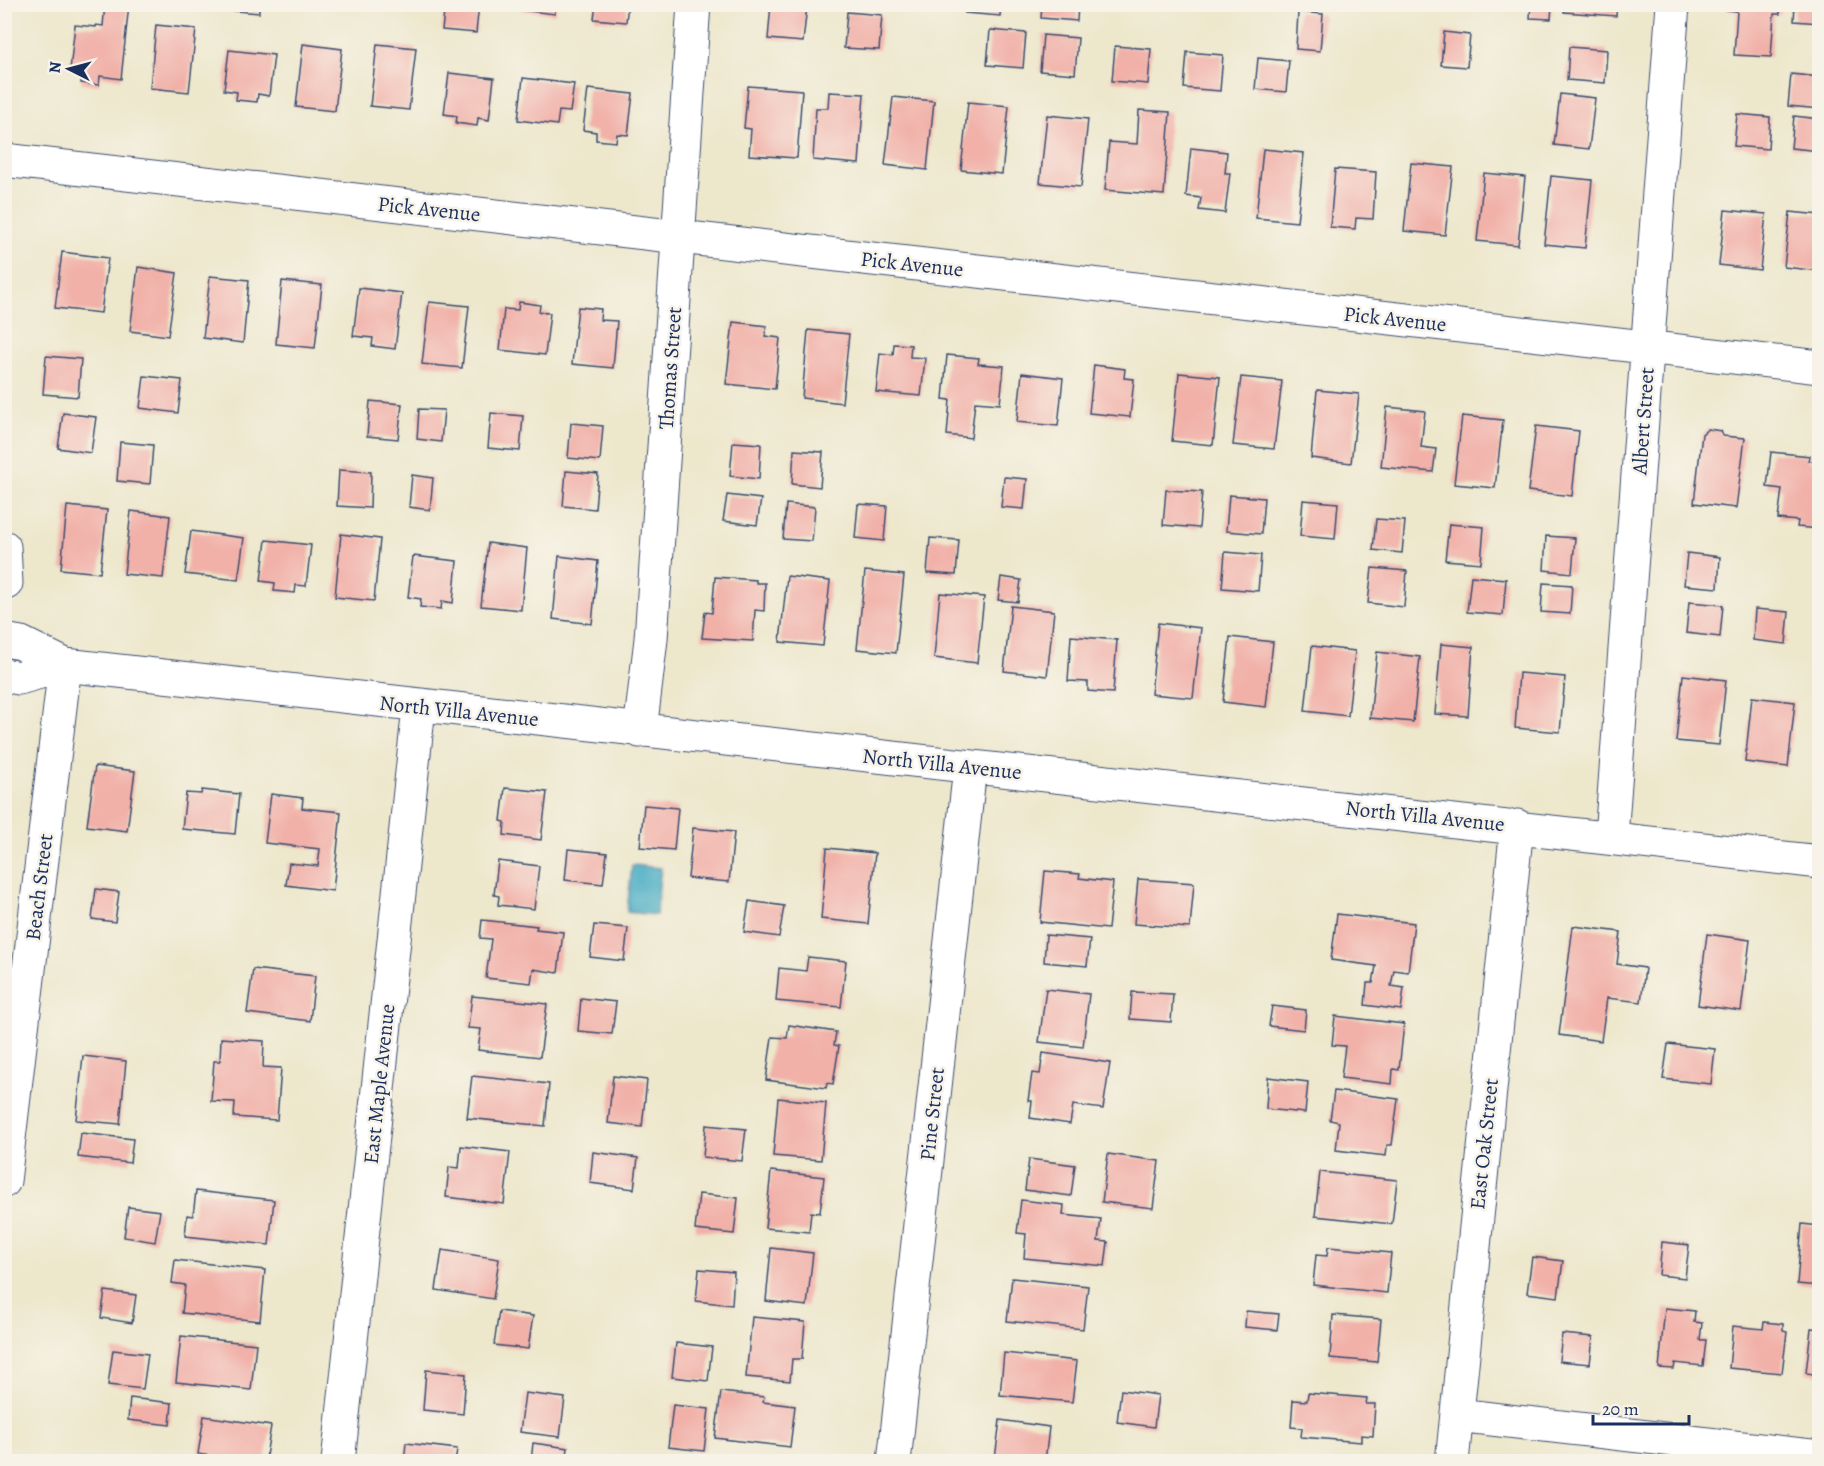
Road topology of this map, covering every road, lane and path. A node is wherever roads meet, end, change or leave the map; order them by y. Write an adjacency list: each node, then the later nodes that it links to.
1 (694, 4): 4 (street, Thomas Street)
2 (1673, 4): 5 (street, Albert Street)
3 (4, 160): 4 (street, Pick Avenue)
4 (679, 237): 5 (street, Pick Avenue); 13 (street, Thomas Street)
5 (1648, 347): 6 (street, Pick Avenue); 16 (street, Albert Street)
6 (1820, 367)
7 (4, 547): 8 (street)
8 (6, 584)
9 (4, 640): 10 (street, North Villa Avenue)
10 (65, 665): 11 (street, North Villa Avenue); 12 (street, North Villa Avenue); 18 (street, Beach Street)
11 (4, 675)
12 (419, 707): 13 (street, North Villa Avenue); 21 (street, East Maple Avenue)
13 (640, 731): 14 (street, North Villa Avenue)
14 (970, 766): 15 (street, North Villa Avenue); 22 (street, Pine Street)
15 (1517, 826): 16 (street, North Villa Avenue); 19 (street, East Oak Street)
16 (1611, 837): 17 (street, North Villa Avenue)
17 (1820, 862)
18 (4, 1181)
19 (1457, 1415): 20 (street); 23 (street, East Oak Street)
20 (1820, 1456)
21 (338, 1461)
22 (894, 1461)
23 (1452, 1461)

